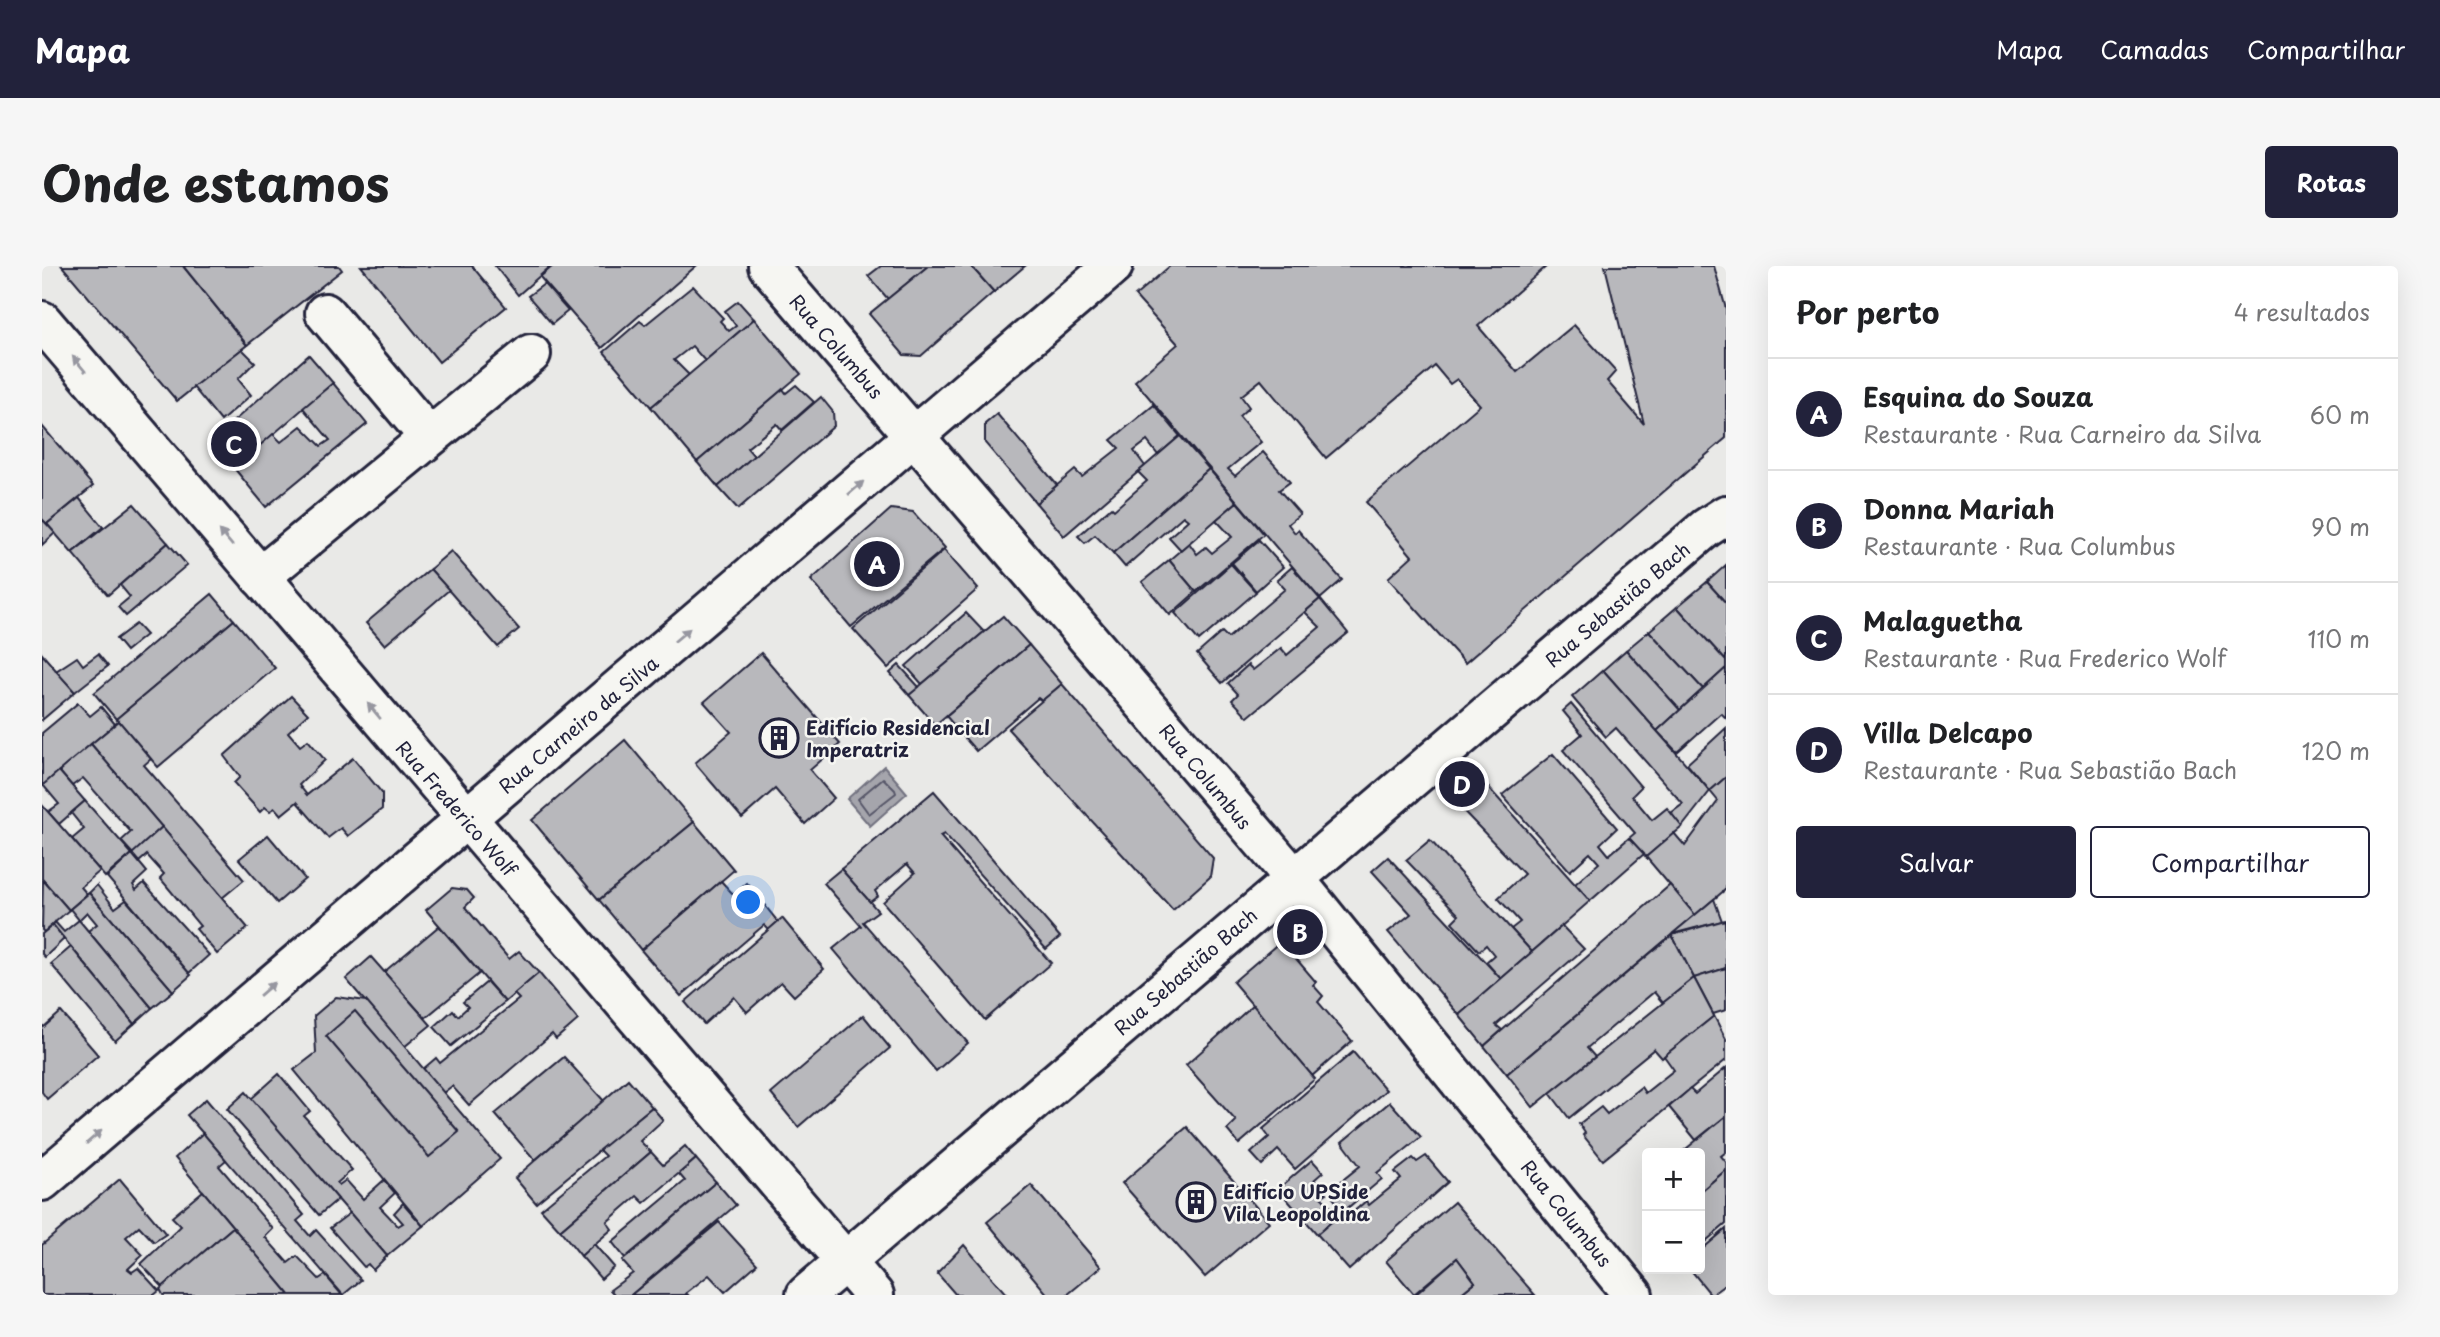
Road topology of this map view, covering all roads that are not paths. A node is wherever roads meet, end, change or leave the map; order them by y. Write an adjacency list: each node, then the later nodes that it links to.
1 (768, 266): 6 (street, Rua Columbus)
2 (1113, 266): 6 (street, Rua Carneiro da Silva)
3 (325, 313): 7 (street)
4 (42, 321): 9 (street, Rua Frederico Wolf, one-way to 4)
5 (530, 354): 7 (street)
6 (915, 436): 10 (street, Rua Carneiro da Silva, one-way to 6); 11 (street, Rua Columbus)
7 (429, 437): 9 (street)
8 (1726, 515): 11 (street, Rua Sebastião Bach)
9 (260, 577): 10 (street, Rua Frederico Wolf, one-way to 9)
10 (467, 818): 12 (street, Rua Carneiro da Silva, one-way to 10); 13 (street, Rua Frederico Wolf)
11 (1294, 878): 13 (street, Rua Sebastião Bach); 16 (street, Rua Columbus)
12 (42, 1181)
13 (845, 1261): 14 (street, Rua Sebastião Bach); 15 (street, Rua Frederico Wolf)
14 (806, 1295)
15 (874, 1295)
16 (1633, 1295)

